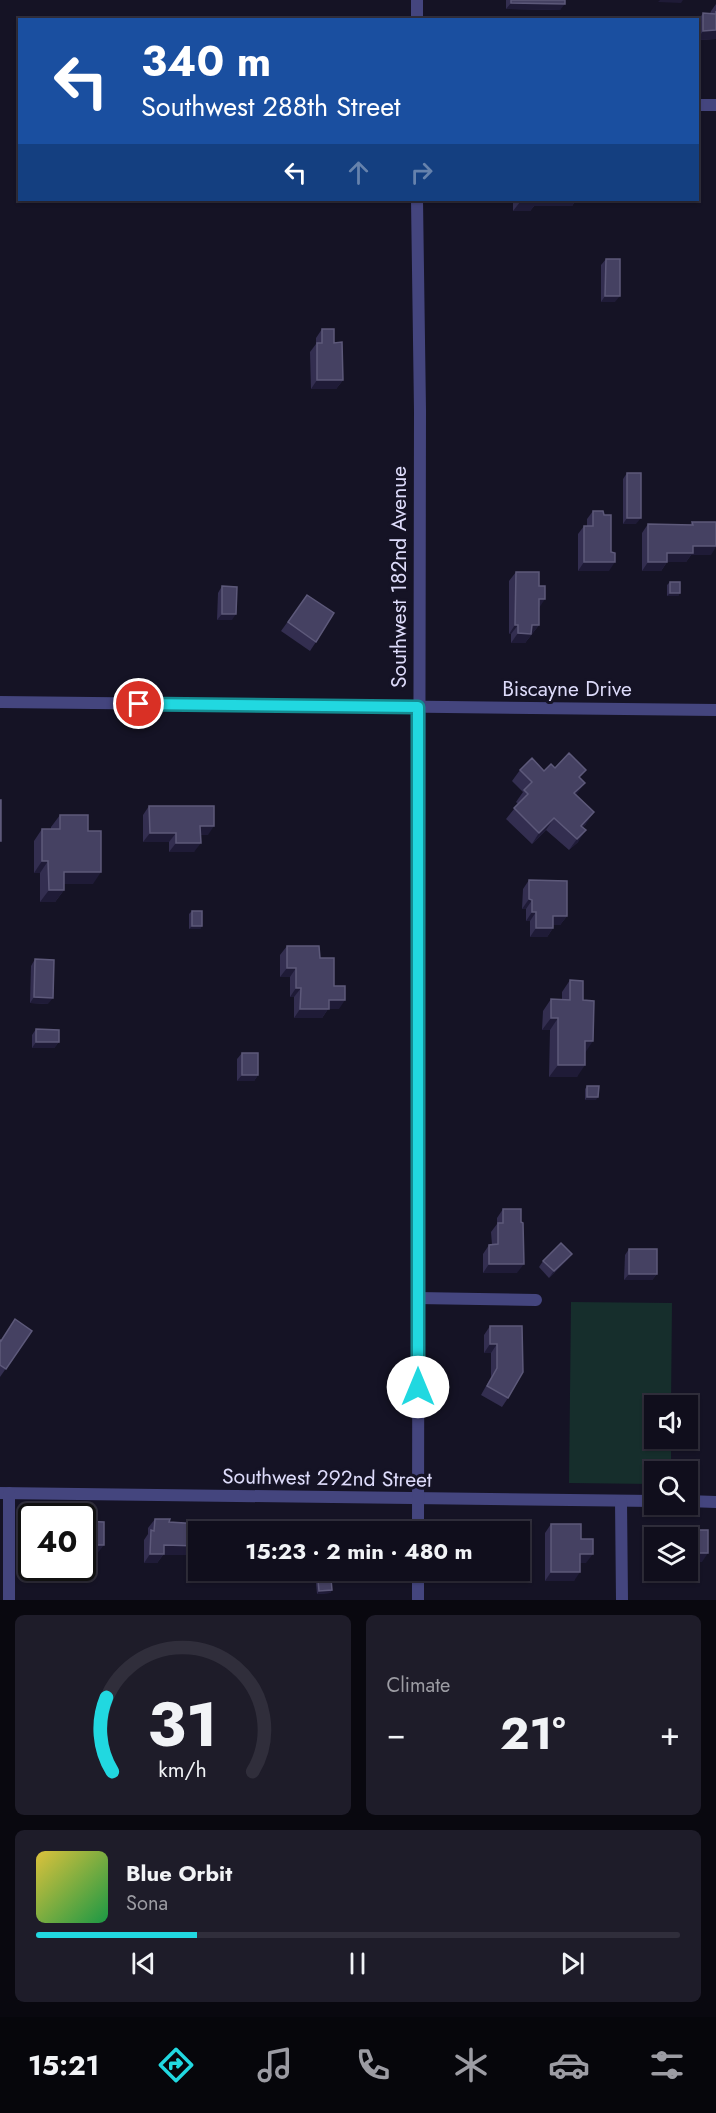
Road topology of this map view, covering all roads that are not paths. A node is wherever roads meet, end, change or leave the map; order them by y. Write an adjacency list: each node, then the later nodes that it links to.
1 (417, 0): 2 (street)
2 (417, 18)
3 (699, 105): 4 (street)
4 (716, 105)
5 (417, 201): 7 (street, Southwest 182nd Avenue)
6 (0, 702): 7 (street, Biscayne Drive)
7 (418, 707): 8 (street, Biscayne Drive); 9 (street, Southwest 182nd Avenue)
8 (716, 710)
9 (417, 1298): 10 (street); 12 (street, Southwest 182nd Avenue)
10 (536, 1300)
11 (5, 1493): 12 (street, Southwest 292nd Street); 19 (street)
12 (418, 1498): 13 (street, Southwest 292nd Street); 17 (street, Southwest 182nd Avenue)
13 (621, 1501): 14 (street, Southwest 292nd Street); 21 (street)
14 (644, 1501)
15 (698, 1501): 16 (street)
16 (716, 1502)
17 (418, 1521)
18 (418, 1581): 20 (street)
19 (9, 1600)
20 (418, 1600)
21 (622, 1600)

